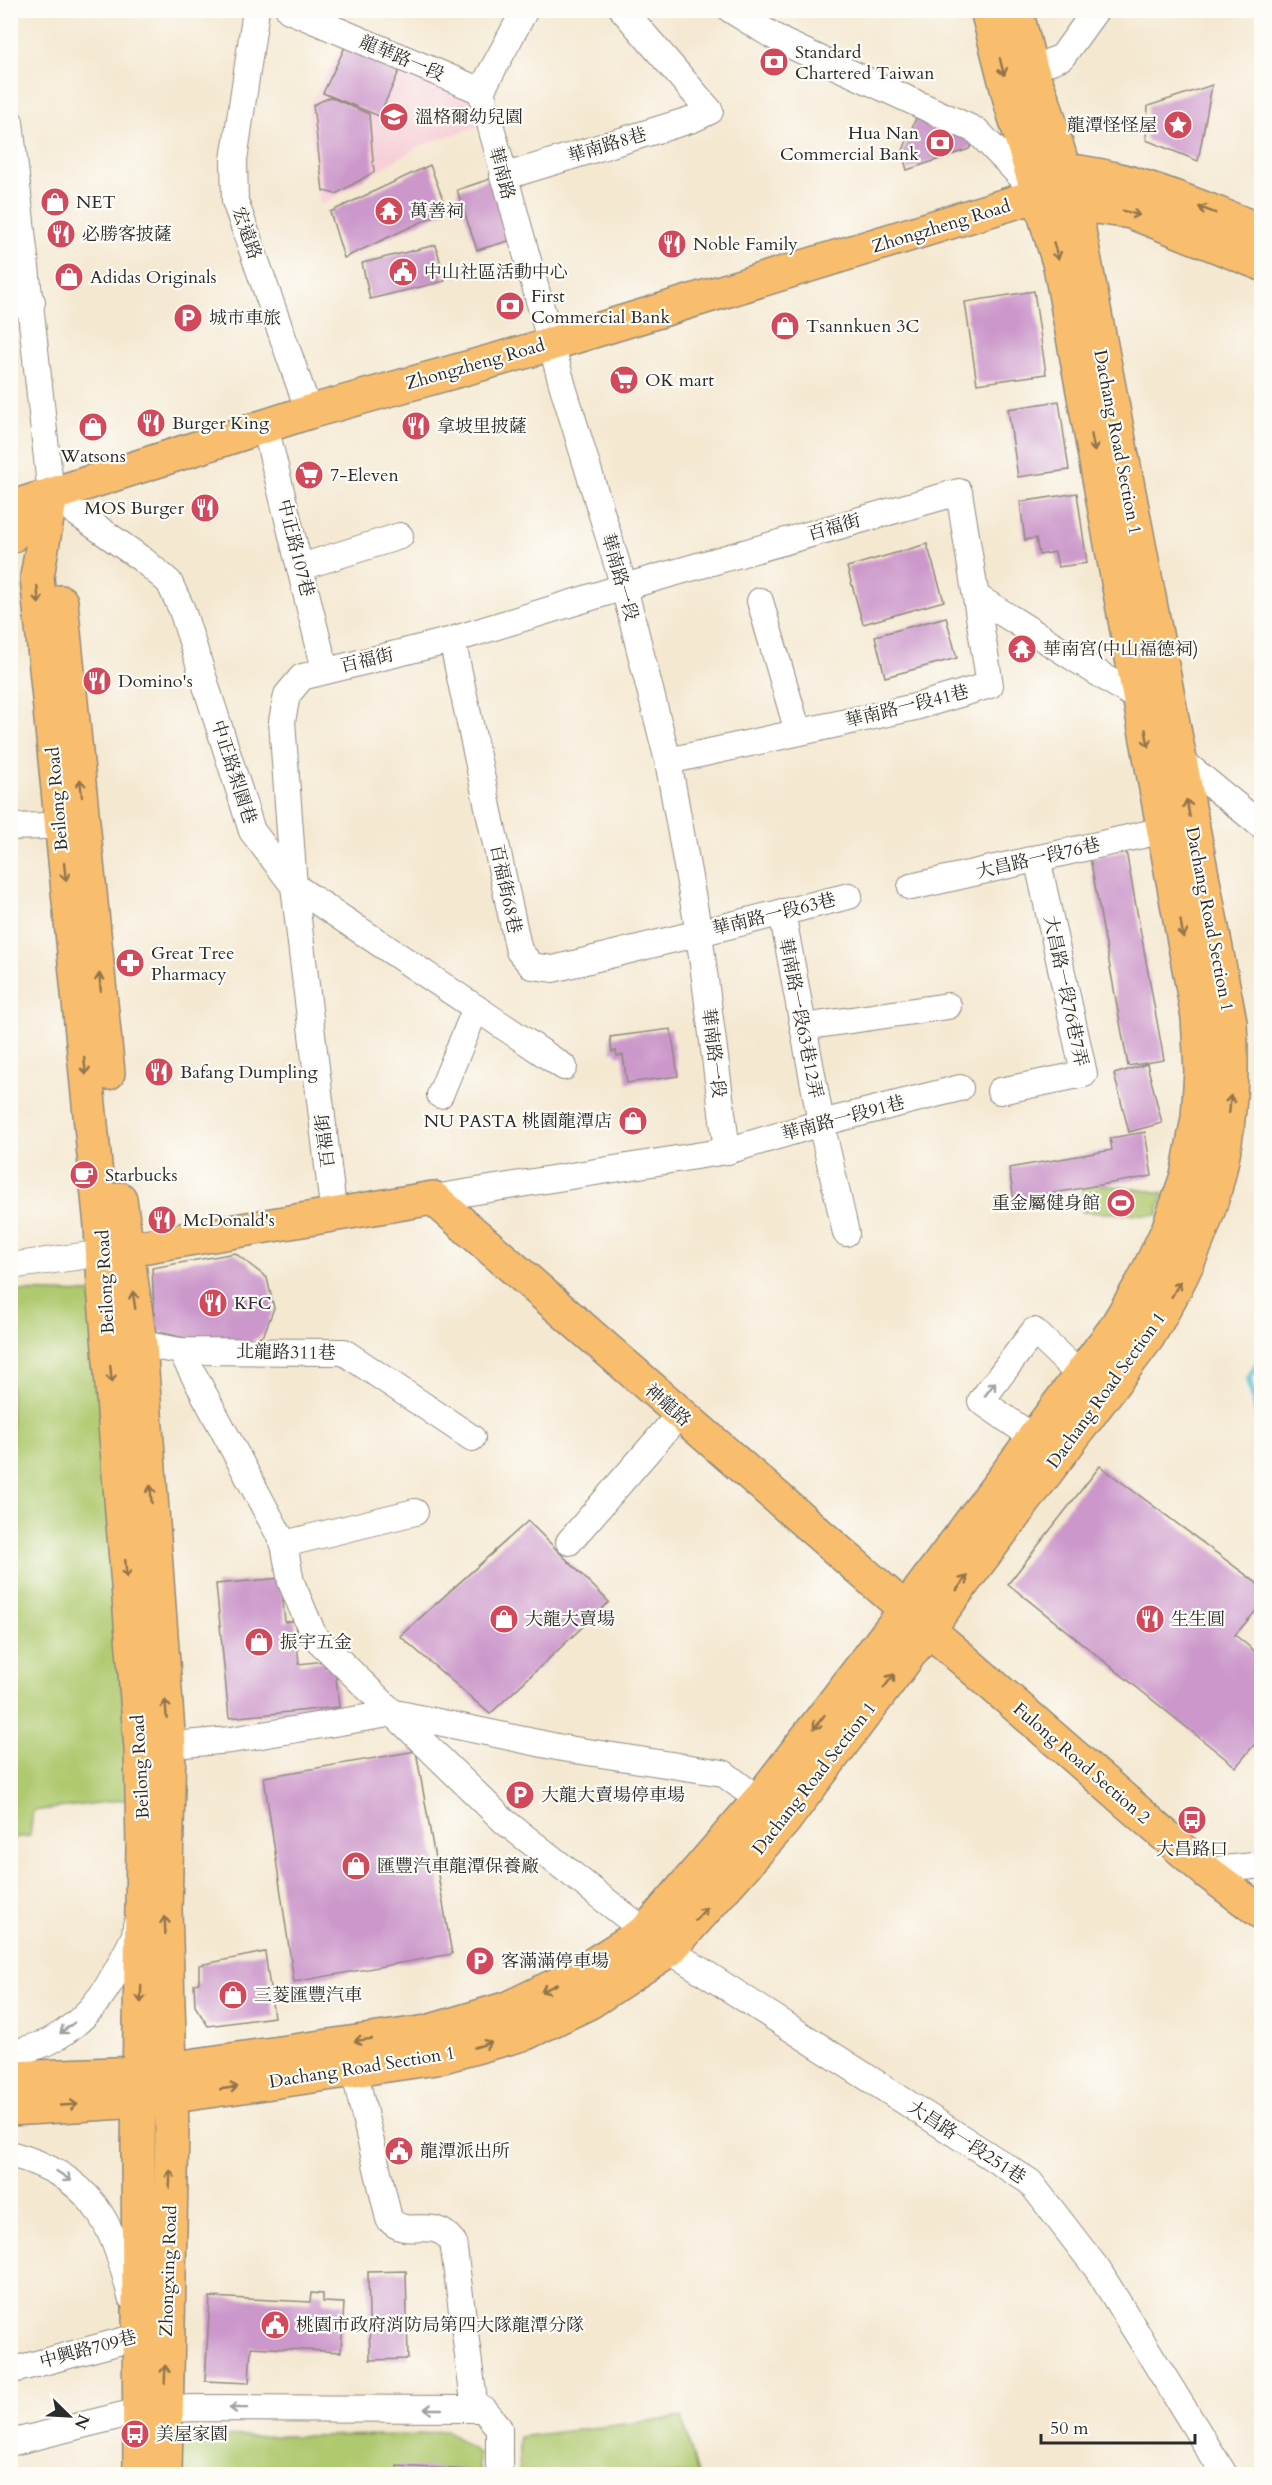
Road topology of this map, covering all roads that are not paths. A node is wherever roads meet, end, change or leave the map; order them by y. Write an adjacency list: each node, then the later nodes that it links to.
1 (256, 10): 20 (street, 宏遠路)
2 (289, 10): 10 (street, 龍華路一段)
3 (525, 10): 10 (street)
4 (623, 10): 13 (street, 華南路8巷)
5 (731, 10): 14 (street)
6 (987, 10): 14 (main road, Dachang Road Section 1, one-way to 14)
7 (1016, 10): 9 (main road, Dachang Road Section 1)
8 (1096, 10): 9 (street)
9 (1031, 69): 12 (main road, Dachang Road Section 1)
10 (481, 91): 13 (street, 華南路)
11 (10, 122): 18 (street, Beilong Road)
12 (1062, 170): 14 (main road); 15 (main road, Dachang Road Section 1); 16 (main road, one-way to 12)
13 (503, 177): 19 (street, 華南路)
14 (1039, 195): 15 (main road); 19 (main road, Zhongzheng Road); 33 (main road, Dachang Road Section 1, one-way to 33)
15 (1074, 204): 17 (main road, one-way to 17); 34 (main road, Dachang Road Section 1)
16 (1262, 231)
17 (1262, 264)
18 (21, 304): 23 (street, Beilong Road)
19 (552, 342): 20 (main road, Zhongzheng Road); 28 (street, 華南路一段)
20 (309, 412): 21 (main road, Zhongzheng Road)
21 (265, 426): 23 (main road, Zhongzheng Road); 27 (street, 中正路107巷)
22 (959, 492): 28 (street, 百福街); 29 (street, 華南路一段41巷)
23 (51, 495): 24 (main road, Zhongzheng Road); 26 (main road, Zhongzheng Road); 38 (main road, Beilong Road); 43 (street, 中正路梨園巷)
24 (10, 508)
25 (400, 536): 27 (street)
26 (10, 537)
27 (301, 567): 32 (street, 中正路107巷)
28 (624, 587): 31 (street, 百福街); 37 (street, 華南路一段)
29 (977, 597): 33 (street); 35 (street, 華南路一段41巷)
30 (760, 601): 35 (street)
31 (452, 640): 32 (street, 百福街); 47 (street, 百福街68巷)
32 (326, 670): 43 (street, 百福街)
33 (1140, 702): 34 (street); 41 (main road, Dachang Road Section 1, one-way to 41)
34 (1170, 716): 36 (main road, Dachang Road Section 1)
35 (798, 732): 37 (street, 華南路一段41巷)
36 (1178, 758): 39 (street); 71 (main road, Dachang Road Section 1, one-way to 36)
37 (668, 760): 47 (street, 華南路一段)
38 (72, 826): 40 (street); 60 (main road, Beilong Road)
39 (1262, 826)
40 (10, 827)
41 (1164, 830): 42 (street, 大昌路一段76巷); 64 (main road, Dachang Road Section 1, one-way to 64)
42 (1037, 858): 44 (street, 大昌路一段76巷); 53 (street, 大昌路一段76巷7弄)
43 (294, 886): 49 (street, 中正路梨園巷); 58 (street, 百福街)
44 (911, 887)
45 (849, 896): 46 (street, 華南路一段63巷)
46 (782, 912): 47 (street, 華南路一段63巷); 50 (street, 華南路一段63巷12弄)
47 (699, 933): 56 (street, 華南路一段)
48 (948, 1006): 50 (street)
49 (476, 1008): 51 (street, 中正路梨園巷); 54 (street)
50 (803, 1027): 55 (street, 華南路一段63巷12弄)
51 (564, 1067)
52 (960, 1088): 55 (street, 華南路一段91巷)
53 (1000, 1091)
54 (440, 1095)
55 (821, 1123): 56 (street, 華南路一段91巷); 59 (street, 華南路一段63巷12弄)
56 (727, 1151): 57 (street)
57 (433, 1198): 58 (main road); 65 (main road, 神龍路)
58 (334, 1216): 60 (main road)
59 (846, 1233)
60 (115, 1251): 61 (street); 62 (main road, Beilong Road, one-way to 60); 73 (main road, Beilong Road, one-way to 73)
61 (10, 1266)
62 (140, 1344): 63 (street, 北龍路311巷); 73 (main road, Beilong Road, one-way to 62)
63 (181, 1351): 66 (street, 北龍路311巷); 70 (street)
64 (1080, 1375): 67 (main road, Dachang Road Section 1); 67 (street, one-way to 64)
65 (679, 1415): 69 (street); 71 (main road, 神龍路)
66 (472, 1438)
67 (1034, 1438): 71 (main road, Dachang Road Section 1)
68 (416, 1512): 70 (street)
69 (569, 1542)
70 (284, 1544): 72 (street, 大昌路一段251巷)
71 (917, 1619): 74 (main road, Dachang Road Section 1, one-way to 74); 77 (main road, Fulong Road Section 2); 79 (main road, Dachang Road Section 1, one-way to 71)
72 (394, 1713): 73 (street); 74 (street); 79 (street, 大昌路一段251巷)
73 (155, 1747): 75 (main road, Beilong Road); 83 (main road, Beilong Road, one-way to 73)
74 (759, 1800): 79 (main road, Dachang Road Section 1)
75 (143, 1847): 80 (street, one-way to 80); 83 (main road, Beilong Road, one-way to 83)
76 (1262, 1865): 77 (street)
77 (1206, 1871): 78 (main road, Fulong Road Section 2)
78 (1262, 1913)
79 (657, 1940): 81 (main road, Dachang Road Section 1, one-way to 79); 83 (main road, Dachang Road Section 1, one-way to 83); 94 (street, 大昌路一段251巷)
80 (10, 2054)
81 (354, 2070): 83 (main road, Dachang Road Section 1, one-way to 81); 88 (street)
82 (10, 2079): 83 (main road)
83 (155, 2084): 84 (main road, one-way to 83); 86 (main road, Zhongxing Road)
84 (10, 2109)
85 (10, 2154): 86 (street, one-way to 86)
86 (153, 2332): 87 (street, 中興路709巷); 89 (main road, Zhongxing Road)
87 (10, 2371)
88 (475, 2409): 89 (street, one-way to 89); 93 (street)
89 (152, 2410): 90 (street); 91 (main road, Zhongxing Road); 92 (main road, Zhongxing Road)
90 (10, 2444)
91 (140, 2475)
92 (165, 2475)
93 (499, 2475)
94 (1224, 2475)

